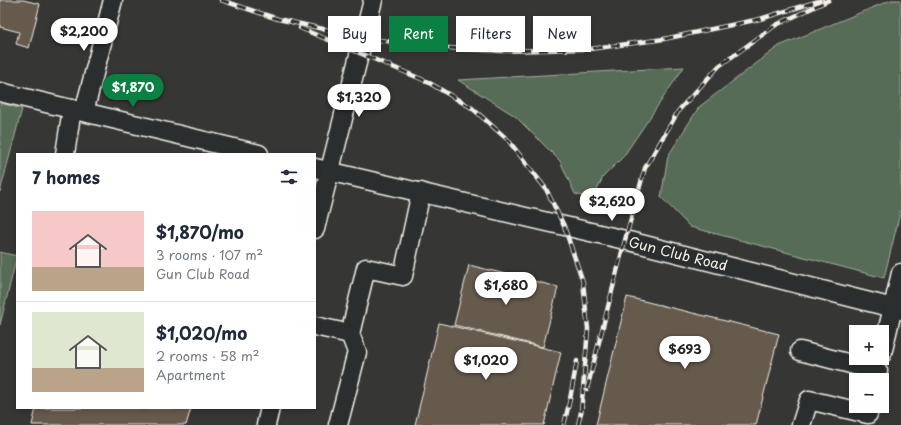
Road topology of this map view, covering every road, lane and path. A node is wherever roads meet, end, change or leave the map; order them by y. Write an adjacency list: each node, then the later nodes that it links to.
1 (113, 0): 4 (street)
2 (374, 0): 7 (street)
3 (0, 92): 4 (street)
4 (78, 110): 5 (street); 6 (street)
5 (65, 153)
6 (255, 153)
7 (322, 169): 8 (street, Gun Club Road); 9 (street)
8 (421, 192): 11 (street, Gun Club Road); 13 (street)
9 (316, 220)
10 (901, 273): 11 (street)
11 (897, 309): 15 (street)
12 (316, 326): 13 (street)
13 (350, 334): 19 (street)
14 (800, 351): 15 (street)
15 (879, 366)
16 (270, 409): 18 (street)
17 (868, 415): 20 (street)
18 (266, 425)
19 (338, 425)
20 (800, 425)

